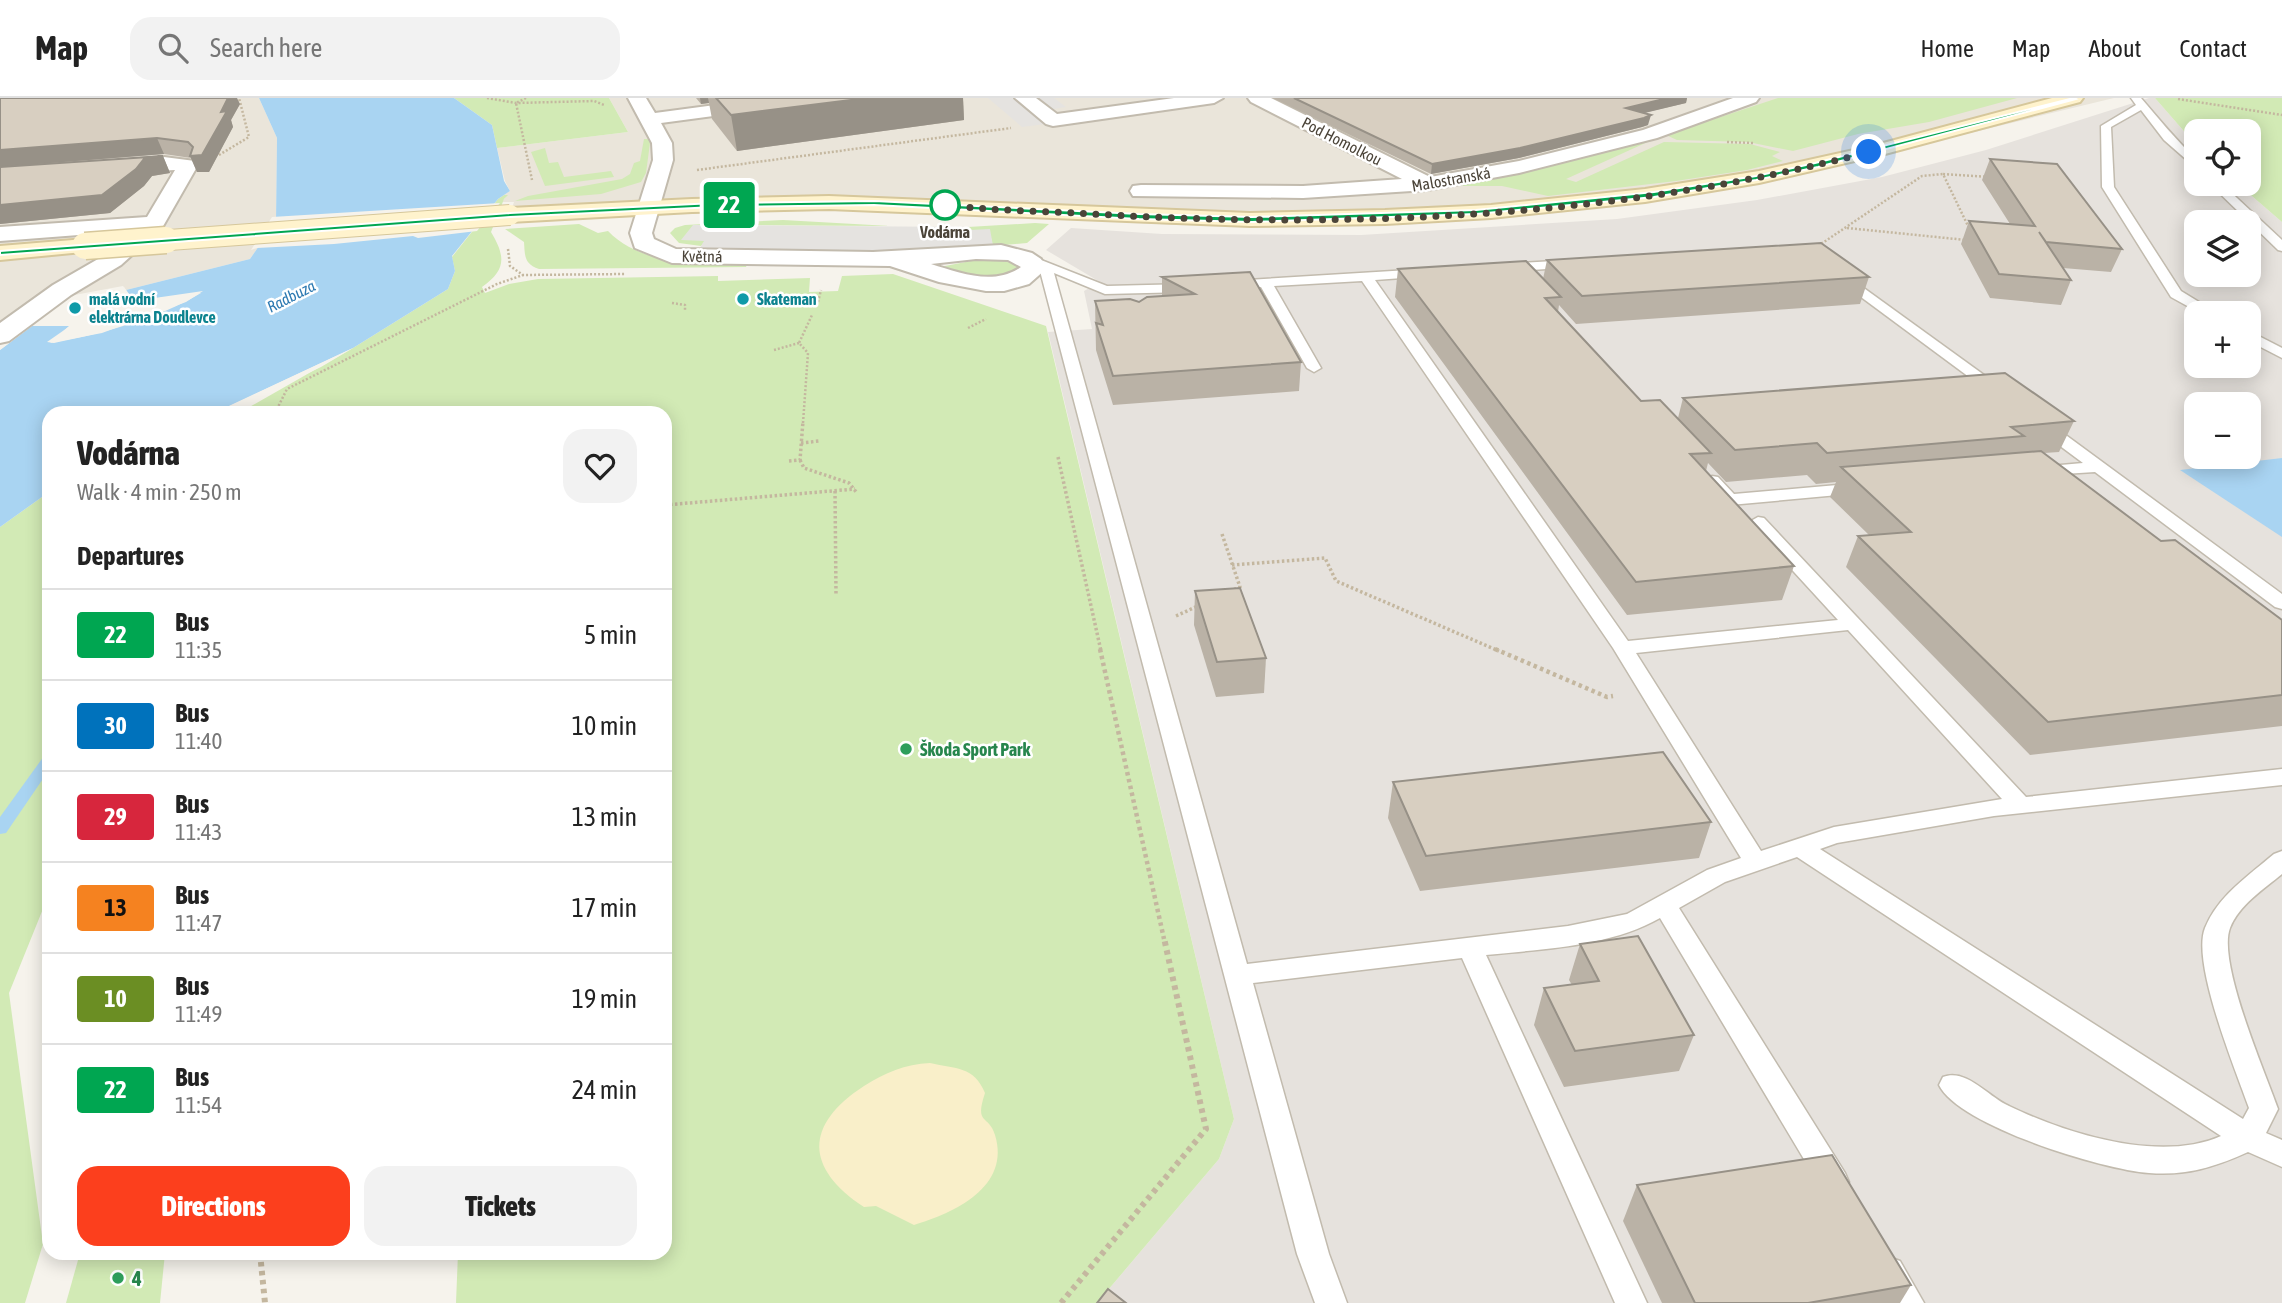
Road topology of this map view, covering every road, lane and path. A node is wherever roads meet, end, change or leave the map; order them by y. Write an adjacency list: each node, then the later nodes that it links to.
1 (239, 98): 16 (path)
2 (487, 98): 14 (path)
3 (637, 98): 14 (street, Květná)
4 (810, 98): 14 (street)
5 (1024, 98): 6 (street)
6 (1213, 98)
7 (1258, 98): 21 (street, Pod Homolkou)
8 (1751, 98): 21 (street, Malostranská)
9 (2074, 98): 24 (main road, Malostranská)
10 (2177, 99): 12 (path)
11 (2139, 102): 15 (lane); 40 (lane)
12 (2282, 115)
13 (1022, 127): 18 (path)
14 (647, 128): 24 (street, Květná)
15 (2184, 153)
16 (188, 165): 17 (street); 25 (street)
17 (98, 168)
18 (690, 172)
19 (1943, 174): 20 (path); 26 (path); 27 (path)
20 (1998, 178)
21 (1427, 184): 22 (street, Malostranská)
22 (1141, 191)
23 (2229, 196): 30 (lane)
24 (648, 207): 31 (main road, Malostranská, bridge); 33 (street, Květná)
25 (154, 223): 28 (street); 44 (street)
26 (1847, 228): 29 (path); 32 (path)
27 (1970, 229)
28 (0, 234)
29 (1975, 240)
30 (2282, 247)
31 (0, 253)
32 (1804, 255): 50 (lane)
33 (1036, 262): 39 (lane); 72 (lane)
34 (1487, 269): 38 (lane)
35 (1446, 272): 37 (lane)
36 (523, 275): 51 (path)
37 (1366, 277): 39 (lane); 73 (lane)
38 (1526, 282)
39 (1265, 283): 49 (lane)
40 (2189, 301)
41 (672, 303): 42 (path)
42 (685, 310)
43 (813, 314): 46 (path)
44 (0, 335)
45 (2261, 342): 48 (lane)
46 (799, 343): 47 (path); 54 (path)
47 (774, 350)
48 (2282, 354)
49 (1314, 368)
50 (2011, 402)
51 (278, 406)
52 (2033, 418): 58 (lane)
53 (820, 441): 54 (path)
54 (801, 443): 56 (path)
55 (1058, 454): 90 (path)
56 (800, 460): 57 (path); 62 (path)
57 (789, 461)
58 (2098, 467): 60 (lane); 70 (lane)
59 (1702, 470): 61 (lane)
60 (2017, 474)
61 (1880, 486)
62 (835, 491): 63 (path); 68 (path)
63 (672, 504)
64 (1758, 522): 71 (lane)
65 (1222, 534): 66 (path)
66 (1233, 565): 67 (path); 74 (path)
67 (1228, 592)
68 (836, 594)
69 (1203, 603): 72 (path)
70 (2282, 603)
71 (1852, 624): 73 (lane); 76 (lane)
72 (1143, 630): 82 (lane)
73 (1623, 648): 74 (lane)
74 (1650, 692): 79 (lane)
75 (2282, 777): 76 (lane)
76 (2021, 805): 77 (lane)
77 (1800, 847): 79 (lane); 84 (lane)
78 (2282, 860): 84 (lane)
79 (1755, 862): 80 (lane)
80 (1665, 905): 81 (lane); 86 (lane)
81 (1470, 948): 82 (lane); 92 (lane)
82 (1237, 975): 91 (lane)
83 (1953, 1085): 84 (lane)
84 (2248, 1138): 85 (lane)
85 (2282, 1154)
86 (1851, 1209)
87 (1872, 1245): 93 (lane)
88 (261, 1260): 89 (path)
89 (265, 1303)
90 (1061, 1303)
91 (1331, 1303)
92 (1631, 1303)
93 (1908, 1303)

